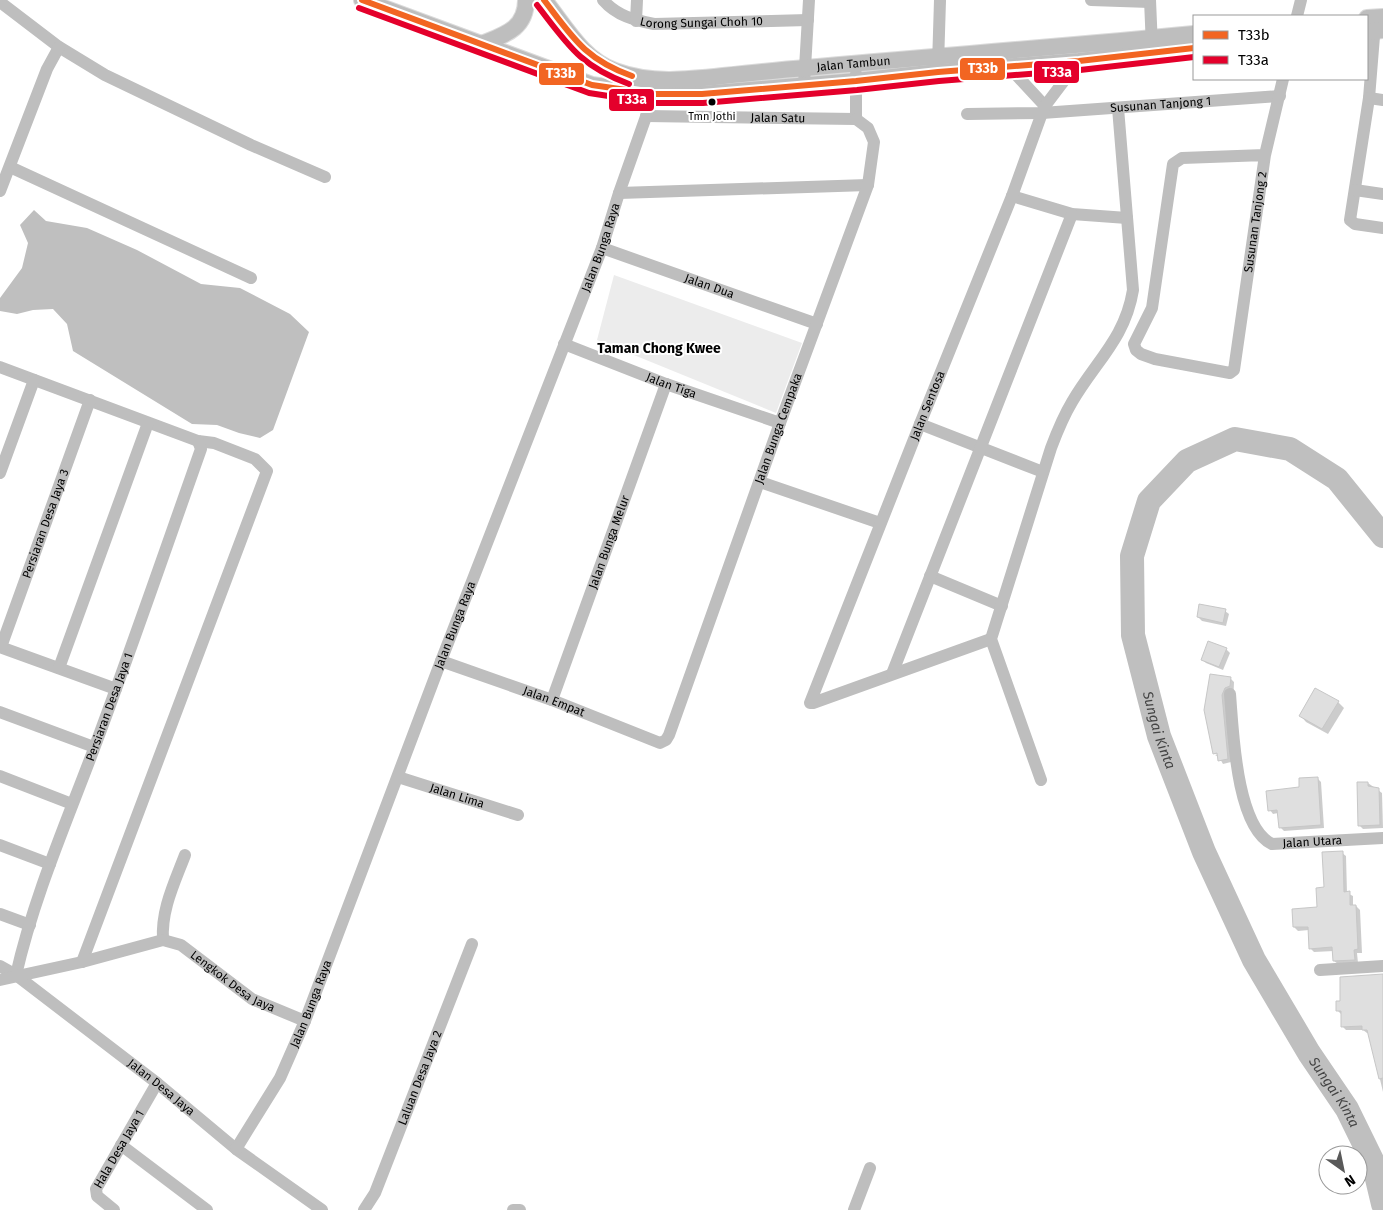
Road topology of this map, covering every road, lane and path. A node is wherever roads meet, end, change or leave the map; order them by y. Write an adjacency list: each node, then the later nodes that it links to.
1 (362, 0): 17 (main road, Jalan Tambun)
2 (526, 0): 17 (main road)
3 (544, 0): 25 (main road, Jalan Tambun)
4 (603, 0): 14 (street, Lorong Sungai Choh 10)
5 (638, 0): 14 (street)
6 (809, 0): 13 (street)
7 (940, 0): 23 (street)
8 (1091, 0): 10 (street)
9 (1301, 0): 12 (street)
10 (1150, 1): 18 (street)
11 (0, 2): 19 (street)
12 (1297, 15)
13 (808, 20): 14 (street, Lorong Sungai Choh 10); 25 (street)
14 (636, 21)
15 (1375, 24): 31 (street)
16 (1193, 34): 18 (main road, Jalan Tambun)
17 (482, 44): 29 (main road, Jalan Tambun)
18 (1152, 45): 20 (main road, Jalan Tambun); 21 (main road, Jalan Tambun); 23 (main road, Jalan Tambun)
19 (59, 47): 39 (street); 40 (street)
20 (1193, 48)
21 (1079, 61): 24 (main road, Jalan Tambun); 34 (street, Jalan Sentosa)
22 (856, 64): 23 (main road, Jalan Tambun); 25 (main road, Jalan Tambun); 27 (street)
23 (938, 65): 24 (main road, Jalan Tambun); 27 (main road, Jalan Tambun)
24 (1008, 66): 34 (street)
25 (805, 68): 28 (street)
26 (1283, 80): 30 (street, Susunan Tanjong 2)
27 (856, 81): 28 (main road, Jalan Tambun); 37 (street)
28 (804, 84): 29 (main road, Jalan Tambun)
29 (654, 94): 36 (street, Jalan Bunga Raya)
30 (1280, 96): 33 (street, Susunan Tanjong 1); 38 (street, Susunan Tanjong 2)
31 (1369, 98): 32 (street); 42 (street)
32 (1383, 100)
33 (1118, 108): 34 (street, Susunan Tanjong 1); 48 (street)
34 (1044, 109): 35 (street, Susunan Tanjong 1); 46 (street, Jalan Sentosa)
35 (967, 114)
36 (646, 116): 37 (street, Jalan Satu); 44 (street, Jalan Bunga Raya)
37 (856, 119): 41 (street, Jalan Bunga Cempaka)
38 (1265, 156): 38 (street, Susunan Tanjong 2)
39 (10, 167): 43 (street); 51 (street)
40 (325, 177)
41 (868, 185): 44 (street); 52 (street, Jalan Bunga Cempaka)
42 (1355, 190): 45 (street); 49 (street)
43 (0, 191)
44 (619, 193): 50 (street, Jalan Bunga Raya)
45 (1383, 194)
46 (1012, 196): 47 (street); 60 (street, Jalan Sentosa)
47 (1072, 214): 48 (street); 62 (street)
48 (1127, 218): 63 (street)
49 (1383, 228)
50 (602, 248): 52 (street, Jalan Dua); 53 (street, Jalan Bunga Raya)
51 (251, 278)
52 (816, 324): 59 (street, Jalan Bunga Cempaka)
53 (564, 344): 56 (street, Jalan Tiga); 71 (street, Jalan Bunga Raya)
54 (0, 367): 55 (street)
55 (34, 380): 57 (street); 64 (street)
56 (666, 384): 59 (street, Jalan Tiga); 76 (street, Jalan Bunga Melur)
57 (90, 400): 58 (street); 70 (street, Persiaran Desa Jaya 3)
58 (148, 423): 61 (street); 72 (street)
59 (780, 423): 65 (street, Jalan Bunga Cempaka)
60 (920, 424): 62 (street); 66 (street, Jalan Sentosa)
61 (198, 441): 74 (street, Persiaran Desa Jaya 1); 93 (street)
62 (981, 448): 63 (street); 67 (street)
63 (1044, 472): 68 (street)
64 (0, 473)
65 (760, 482): 66 (street); 78 (street, Jalan Bunga Cempaka)
66 (880, 523): 73 (street, Jalan Sentosa)
67 (930, 576): 68 (street); 73 (street)
68 (1002, 606): 69 (street)
69 (991, 638): 73 (street); 82 (street)
70 (0, 647): 72 (street)
71 (441, 661): 76 (street, Jalan Empat); 81 (street, Jalan Bunga Raya)
72 (59, 668): 74 (street)
73 (892, 674)
74 (116, 689): 79 (street, Persiaran Desa Jaya 1)
75 (1230, 694): 85 (street, Jalan Utara)
76 (552, 700): 78 (street, Jalan Empat)
77 (0, 712): 79 (street)
78 (666, 740)
79 (94, 747): 83 (street, Persiaran Desa Jaya 1)
80 (0, 776): 83 (street)
81 (398, 777): 84 (street, Jalan Lima); 99 (street, Jalan Bunga Raya)
82 (1041, 780)
83 (72, 804): 88 (street, Persiaran Desa Jaya 1)
84 (518, 815)
85 (1383, 838)
86 (0, 845): 88 (street)
87 (184, 856): 91 (street)
88 (50, 864): 90 (street, Persiaran Desa Jaya 1)
89 (0, 914): 90 (street)
90 (30, 925): 97 (street, Persiaran Desa Jaya 1)
91 (163, 940): 93 (street); 99 (street, Lengkok Desa Jaya)
92 (472, 944): 107 (street, Laluan Desa Jaya 2)
93 (82, 962): 97 (street)
94 (0, 966): 97 (street, Jalan Desa Jaya)
95 (1383, 966): 96 (street)
96 (1320, 970)
97 (16, 975): 98 (street); 100 (street, Jalan Desa Jaya)
98 (0, 980)
99 (305, 1021): 102 (street, Jalan Bunga Raya)
100 (157, 1083): 101 (street, Hala Desa Jaya 1); 102 (street, Jalan Desa Jaya)
101 (121, 1145): 104 (street, Hala Desa Jaya 1); 105 (street)
102 (236, 1149): 106 (street, Jalan Desa Jaya)
103 (870, 1168): 110 (street)
104 (114, 1210)
105 (207, 1210)
106 (322, 1210)
107 (364, 1210)
108 (513, 1210): 109 (street)
109 (520, 1210)
110 (854, 1210)

